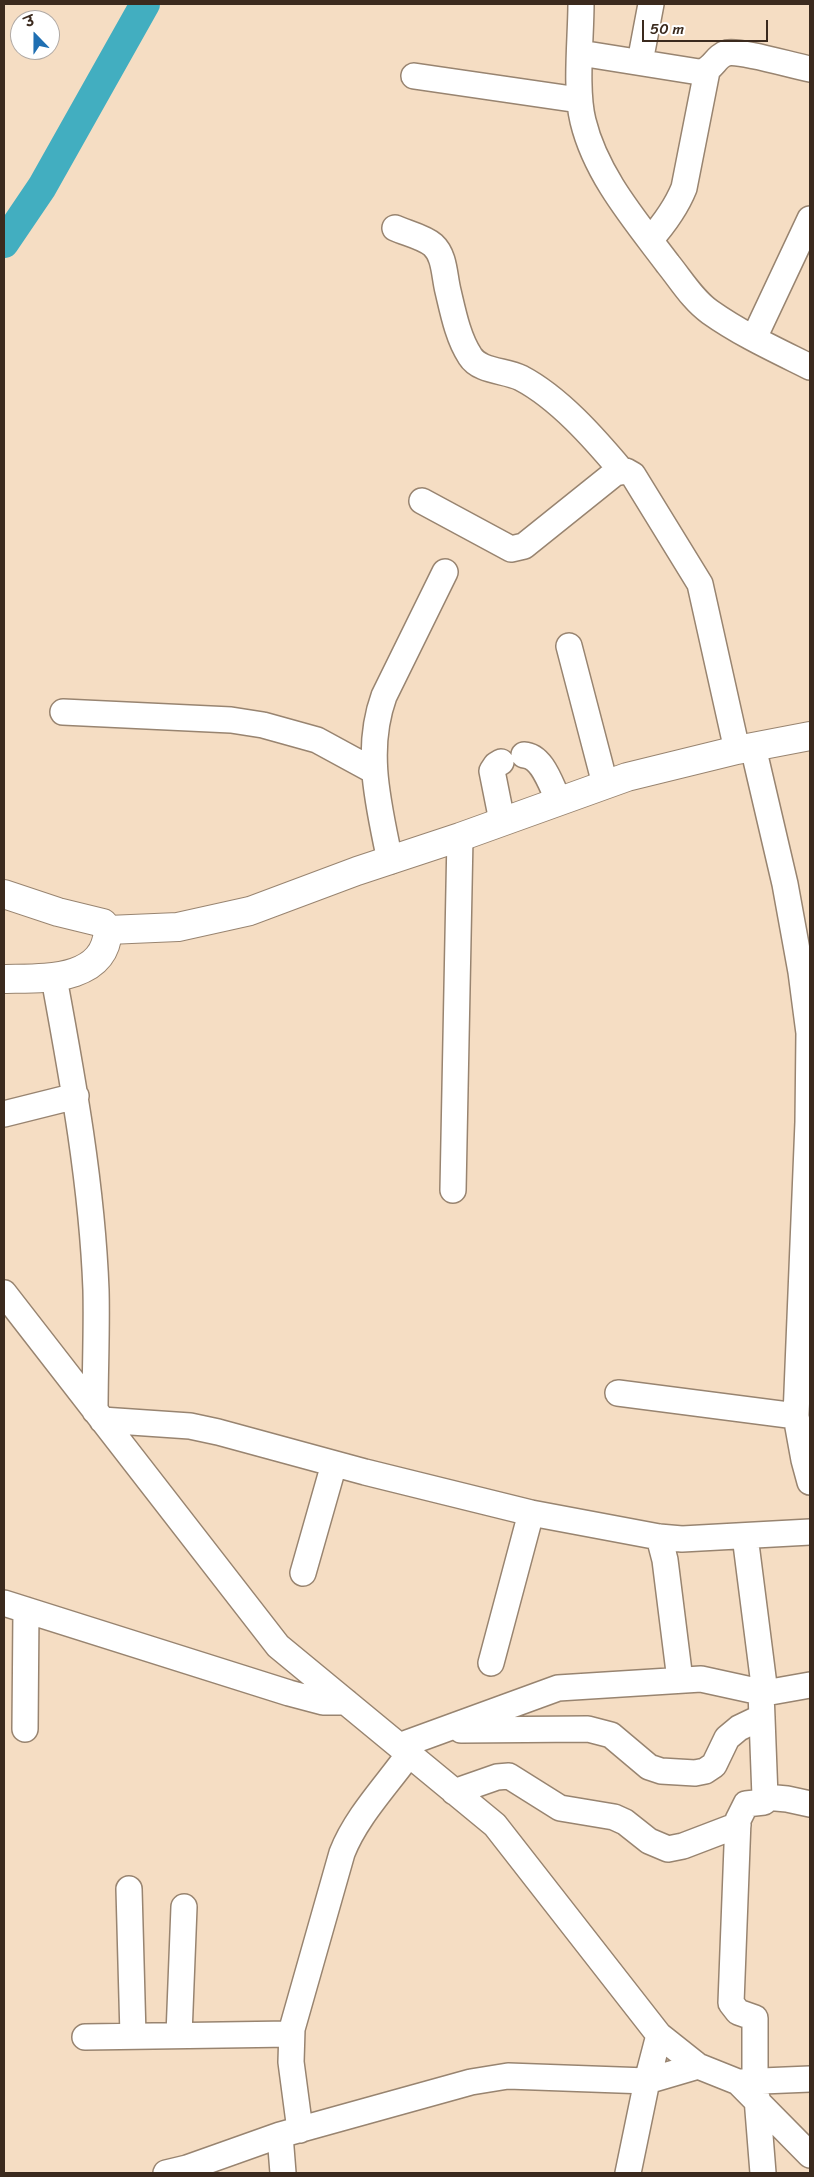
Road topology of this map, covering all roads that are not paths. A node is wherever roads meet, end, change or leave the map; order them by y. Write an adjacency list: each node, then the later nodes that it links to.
1 (581, 4): 3 (street)
2 (651, 4): 4 (street)
3 (580, 53): 4 (street); 8 (street)
4 (640, 62): 6 (street)
5 (810, 69): 6 (street)
6 (707, 70): 11 (street)
7 (414, 76): 8 (street)
8 (579, 100): 11 (street)
9 (810, 219): 12 (street)
10 (394, 228): 14 (street)
11 (650, 240): 12 (street)
12 (754, 338): 13 (street)
13 (810, 367)
14 (621, 470): 15 (street); 20 (street)
15 (422, 501)
16 (445, 572): 21 (street)
17 (569, 646): 22 (street)
18 (63, 712): 21 (street)
19 (810, 736): 20 (main road)
20 (745, 749): 22 (main road); 31 (street)
21 (374, 771): 26 (street)
22 (605, 784): 23 (main road)
23 (559, 801): 24 (main road); 24 (street)
24 (502, 821): 25 (main road)
25 (460, 837): 26 (main road); 34 (street)
26 (390, 861): 28 (main road)
27 (4, 894): 28 (main road)
28 (108, 930): 29 (main road)
29 (54, 978): 30 (main road); 32 (street)
30 (4, 979)
31 (809, 1089): 35 (street)
32 (76, 1096): 33 (street); 38 (street)
33 (4, 1114)
34 (453, 1190)
35 (806, 1271): 39 (street)
36 (4, 1293): 38 (street)
37 (618, 1393): 39 (street)
38 (99, 1416): 40 (street); 52 (street)
39 (796, 1416): 41 (street)
40 (334, 1464): 42 (street); 46 (street)
41 (810, 1482)
42 (531, 1513): 45 (street); 48 (street)
43 (810, 1532): 44 (street)
44 (745, 1536): 45 (street); 51 (street)
45 (659, 1537): 49 (street)
46 (303, 1573)
47 (15, 1607): 52 (street); 53 (street)
48 (491, 1663)
49 (680, 1680): 51 (street); 54 (street)
50 (810, 1685): 51 (street)
51 (762, 1701): 54 (street); 57 (street)
52 (346, 1702): 55 (street)
53 (25, 1729)
54 (444, 1730): 55 (street)
55 (404, 1750): 56 (street); 62 (street)
56 (454, 1792): 59 (street); 63 (street)
57 (766, 1797): 58 (street); 59 (street)
58 (810, 1804)
59 (738, 1825): 70 (street)
60 (129, 1889): 64 (street)
61 (184, 1907): 65 (street)
62 (291, 2034): 65 (street); 71 (street)
63 (659, 2035): 67 (street); 69 (street)
64 (133, 2036): 65 (street); 66 (street)
65 (179, 2036)
66 (85, 2037)
67 (698, 2066): 69 (street); 70 (street)
68 (810, 2079): 70 (street)
69 (647, 2081): 71 (street); 75 (street)
70 (750, 2087): 72 (street); 76 (street)
71 (290, 2133): 73 (street); 74 (street)
72 (810, 2154)
73 (166, 2173)
74 (283, 2173)
75 (628, 2173)
76 (763, 2173)

